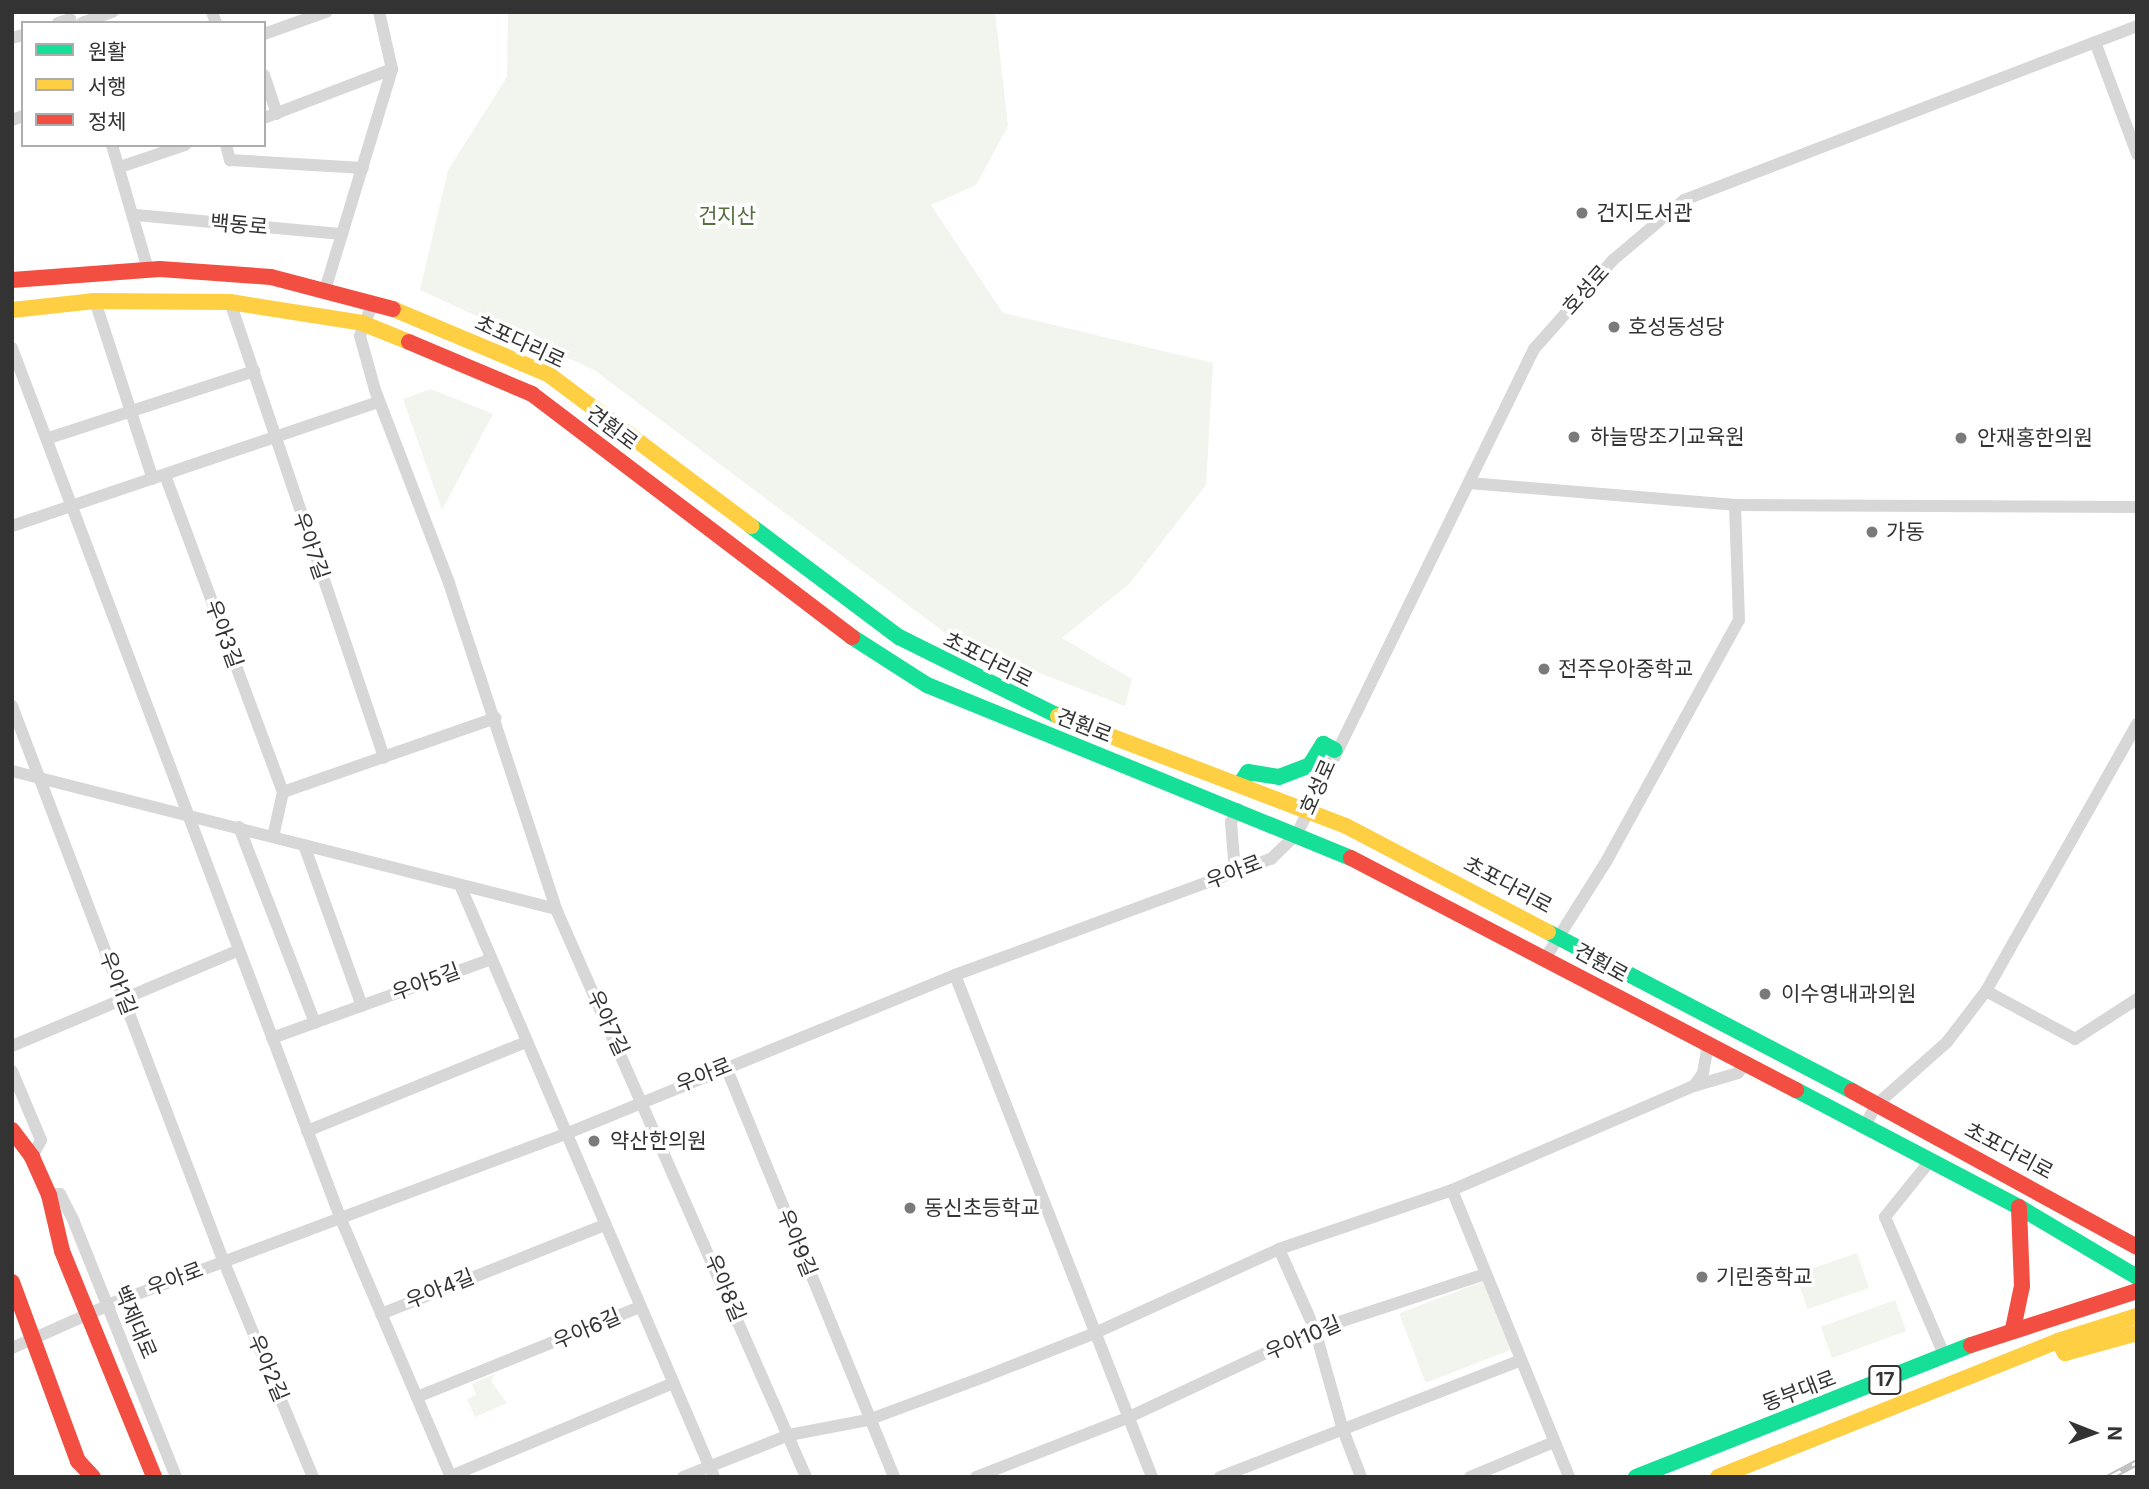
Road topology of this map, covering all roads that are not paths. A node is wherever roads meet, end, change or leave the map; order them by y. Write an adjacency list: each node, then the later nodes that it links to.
1 (113, 12): 4 (street)
2 (326, 12): 6 (street)
3 (379, 12): 8 (street)
4 (69, 20)
5 (2137, 26): 7 (street, 호성로)
6 (266, 33)
7 (2095, 42): 15 (street); 35 (street, 호성로)
8 (392, 69): 10 (street); 17 (street)
9 (266, 81): 10 (street)
10 (277, 114): 11 (street)
11 (266, 117)
12 (113, 147): 16 (street)
13 (178, 147): 16 (street)
14 (227, 147): 17 (street)
15 (2137, 154)
16 (120, 167): 18 (street)
17 (363, 168): 19 (street)
18 (136, 215): 19 (street, 백동로); 20 (street)
19 (342, 234): 22 (street)
20 (148, 270): 21 (street, 초포다리로); 22 (street, 초포다리로)
21 (12, 280)
22 (325, 290): 25 (street, 초포다리로)
23 (95, 301): 24 (street, 견훤로); 26 (street, 견훤로); 31 (street, 우아3길)
24 (230, 302): 27 (street, 견훤로); 29 (street, 우아7길)
25 (373, 302): 27 (street); 47 (street, 초포다리로)
26 (12, 310)
27 (362, 323): 30 (street, 우아7길); 49 (street, 견훤로)
28 (12, 348): 32 (street)
29 (254, 371): 31 (street); 33 (street, 우아7길)
30 (379, 402): 33 (street); 41 (street, 우아7길)
31 (132, 411): 32 (street); 34 (street, 우아3길)
32 (48, 438): 37 (street)
33 (274, 438): 34 (street); 44 (street, 우아7길)
34 (159, 477): 37 (street); 48 (street, 우아3길)
35 (1469, 482): 36 (street); 43 (street, 호성로)
36 (1735, 505): 38 (street); 59 (street)
37 (70, 507): 39 (street); 51 (street)
38 (2137, 507)
39 (12, 526)
40 (12, 706): 46 (street, 우아1길)
41 (496, 718): 44 (street); 58 (street, 우아7길)
42 (2137, 724): 64 (street)
43 (1335, 750): 47 (street); 50 (street, 호성로)
44 (384, 758): 48 (street)
45 (12, 771): 46 (street)
46 (40, 778): 51 (street); 65 (street, 우아1길)
47 (1240, 784): 50 (street, 초포다리로)
48 (283, 792): 54 (street)
49 (1238, 809): 53 (street, 견훤로); 56 (street)
50 (1308, 810): 53 (street, 호성로); 59 (street, 초포다리로)
51 (188, 813): 52 (street); 60 (street)
52 (239, 827): 54 (street); 68 (street)
53 (1297, 834): 56 (street, 우아로); 61 (street, 견훤로)
54 (273, 837): 55 (street)
55 (304, 845): 57 (street); 67 (street)
56 (1235, 872): 63 (street, 우아로)
57 (460, 885): 58 (street); 62 (street)
58 (556, 909): 77 (street, 우아7길)
59 (1559, 936): 61 (street); 78 (street, 초포다리로)
60 (239, 950): 65 (street); 69 (street)
61 (1546, 957): 71 (street, 견훤로)
62 (491, 958): 67 (street, 우아5길); 70 (street)
63 (955, 975): 74 (street, 우아로); 104 (street)
64 (1986, 990): 66 (street); 78 (street)
65 (122, 996): 72 (street); 92 (street, 우아1길)
66 (2137, 999)
67 (362, 1006): 68 (street)
68 (315, 1023): 69 (street)
69 (272, 1038): 81 (street)
70 (526, 1042): 81 (street); 82 (street)
71 (1708, 1044): 73 (street, 견훤로); 76 (street)
72 (12, 1046)
73 (1746, 1062): 76 (street); 79 (street, 견훤로)
74 (726, 1067): 77 (street, 우아로); 114 (street, 우아9길)
75 (12, 1071): 83 (street, 백제대로)
76 (1694, 1086): 85 (street)
77 (643, 1100): 82 (street, 우아로); 116 (street, 우아8길)
78 (1875, 1106): 79 (street); 90 (street, 초포다리로)
79 (1865, 1126): 84 (street, 견훤로)
80 (12, 1130): 83 (street, 백제대로)
81 (307, 1131): 88 (street)
82 (568, 1133): 88 (street, 우아로); 89 (street, 우아6길)
83 (33, 1157): 86 (street, 백제대로)
84 (1930, 1161): 87 (street, 견훤로); 109 (street)
85 (1452, 1190): 91 (street); 93 (street)
86 (48, 1195): 97 (street, 백제대로); 100 (street, 백제대로)
87 (2019, 1207): 94 (street, 견훤로); 103 (street)
88 (340, 1217): 92 (street, 우아로); 99 (street, 우아4길)
89 (604, 1225): 98 (street, 우아6길); 99 (street, 우아4길)
90 (2137, 1247)
91 (1279, 1249): 102 (street); 104 (street)
92 (223, 1260): 97 (street, 우아로); 125 (street, 우아2길)
93 (1485, 1274): 102 (street, 우아10길); 110 (street)
94 (2137, 1277)
95 (12, 1282): 106 (street)
96 (2137, 1291): 103 (street, 동부대로 / 17)
97 (105, 1306): 100 (street, 우아로); 124 (street, 백제대로)
98 (640, 1307): 111 (street, 우아6길); 112 (street, 우아6길)
99 (381, 1314): 112 (street, 우아4길)
100 (87, 1315): 106 (street, 우아로); 123 (street, 백제대로)
101 (2137, 1316): 107 (street, 17)
102 (1315, 1329): 113 (street, 우아10길); 115 (street)
103 (2012, 1329): 109 (street, 동부대로 / 17)
104 (1095, 1333): 113 (street); 114 (street)
105 (2137, 1333): 107 (street)
106 (33, 1339): 108 (street, 우아로); 118 (street)
107 (2058, 1341): 136 (street, 17)
108 (12, 1348)
109 (1945, 1357): 135 (street, 동부대로 / 17)
110 (1521, 1360): 115 (street); 117 (street)
111 (673, 1383): 119 (street, 우아6길); 120 (street, 우아4길)
112 (417, 1397): 120 (street, 우아4길)
113 (1127, 1418): 129 (street, 우아10길); 130 (street)
114 (868, 1420): 116 (street); 128 (street, 우아9길)
115 (1343, 1430): 131 (street); 132 (street)
116 (789, 1434): 119 (street); 127 (street, 우아8길)
117 (1553, 1442): 133 (street); 134 (street)
118 (78, 1461): 121 (street); 122 (street)
119 (712, 1471): 126 (street)
120 (451, 1476)
121 (74, 1477)
122 (93, 1477)
123 (154, 1477)
124 (176, 1477)
125 (313, 1477)
126 (683, 1477)
127 (806, 1477)
128 (894, 1477)
129 (976, 1477)
130 (1152, 1477)
131 (1220, 1477)
132 (1361, 1477)
133 (1470, 1477)
134 (1569, 1477)
135 (1636, 1477)
136 (1718, 1477)

